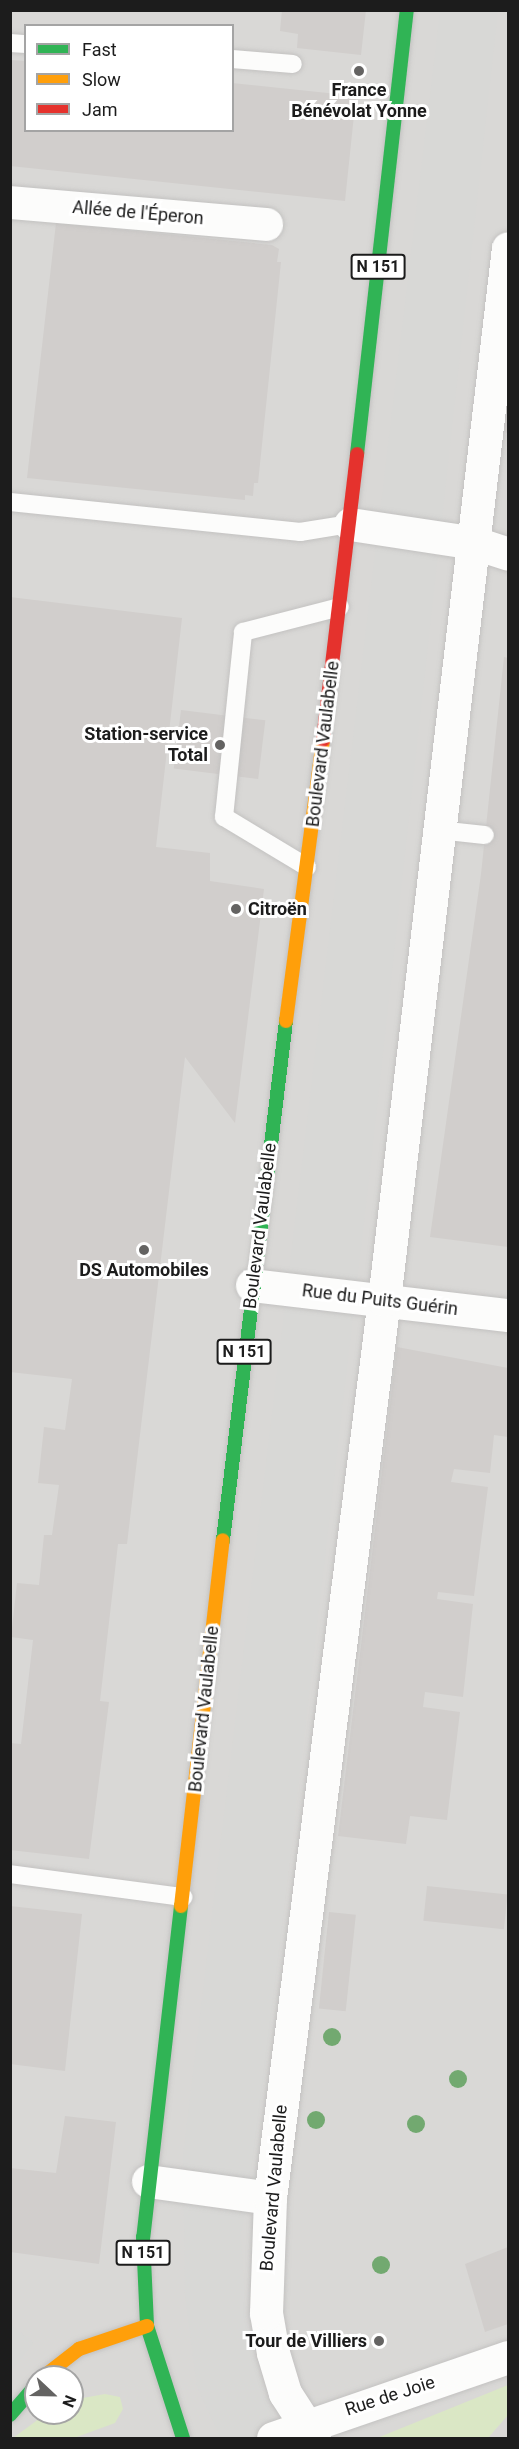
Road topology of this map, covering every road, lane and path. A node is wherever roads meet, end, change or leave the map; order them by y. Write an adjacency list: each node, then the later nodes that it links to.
1 (407, 10): 8 (main road, Boulevard Vaulabelle / N 151)
2 (234, 59): 3 (lane)
3 (293, 64)
4 (10, 202): 5 (street, Allée de l'Éperon)
5 (266, 224)
6 (508, 248): 9 (street, Boulevard Vaulabelle)
7 (10, 502): 8 (lane)
8 (350, 524): 9 (street); 11 (main road, Boulevard Vaulabelle / N 151)
9 (474, 543): 10 (street); 12 (street, Boulevard Vaulabelle)
10 (508, 554)
11 (340, 607): 14 (main road, Boulevard Vaulabelle / N 151); 14 (lane)
12 (438, 830): 13 (lane); 16 (street, Boulevard Vaulabelle)
13 (485, 835)
14 (307, 867): 15 (main road, Boulevard Vaulabelle / N 151)
15 (252, 1285): 16 (street, Rue du Puits Guérin); 19 (main road, Boulevard Vaulabelle / N 151)
16 (384, 1300): 17 (street, Rue du Puits Guérin); 21 (street, Boulevard Vaulabelle)
17 (508, 1316)
18 (10, 1874): 19 (lane)
19 (183, 1897): 20 (main road, Boulevard Vaulabelle / N 151)
20 (148, 2181): 21 (street); 22 (main road, Boulevard Vaulabelle / N 151)
21 (270, 2198): 27 (street, Boulevard Vaulabelle)
22 (147, 2326): 24 (main road); 28 (main road, Boulevard Vaulabelle / N 151)
23 (508, 2357): 27 (street, Rue de Joie)
24 (58, 2365)
25 (24, 2399): 26 (main road)
26 (10, 2415)
27 (309, 2432): 29 (street, Rue de Joie)
28 (183, 2439)
29 (273, 2439)

